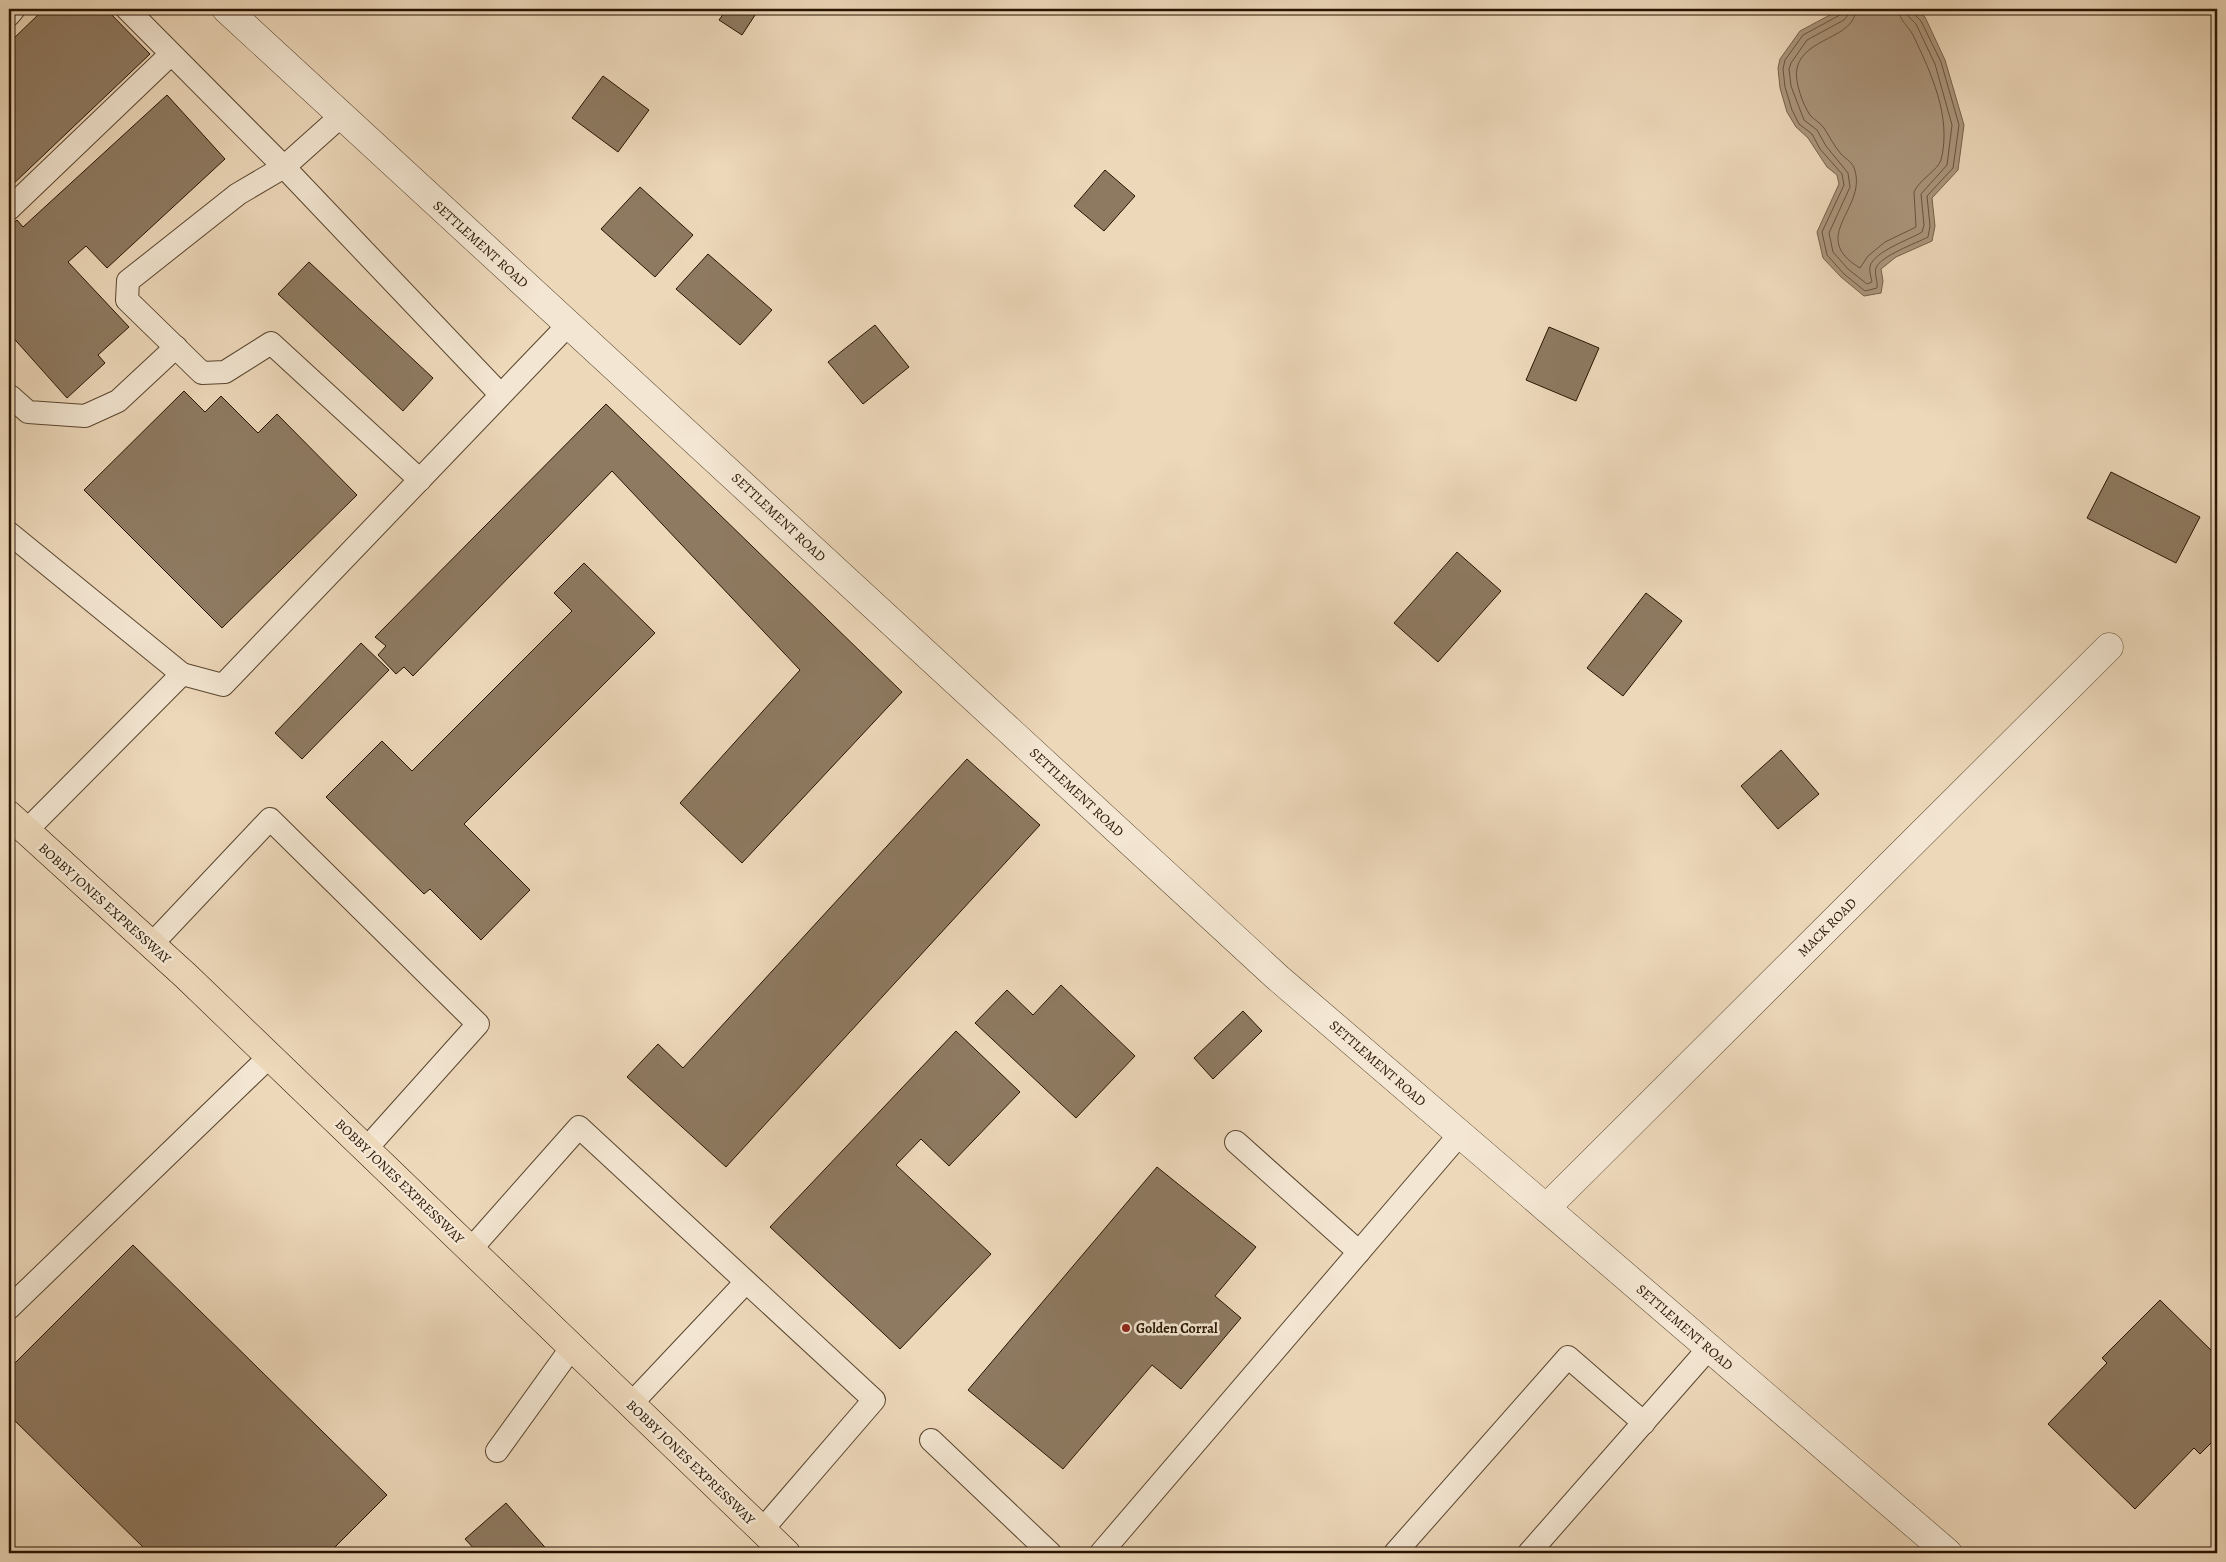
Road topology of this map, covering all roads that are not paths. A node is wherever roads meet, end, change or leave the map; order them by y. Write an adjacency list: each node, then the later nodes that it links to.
1 (14, 9): 4 (lane)
2 (128, 9): 5 (lane)
3 (226, 9): 6 (street, SETTLEMENT ROAD)
4 (9, 15)
5 (171, 54): 7 (lane); 8 (lane)
6 (341, 116): 7 (lane); 9 (street, SETTLEMENT ROAD)
7 (284, 167): 10 (lane); 11 (lane)
8 (9, 209)
9 (569, 324): 11 (lane); 20 (street, SETTLEMENT ROAD)
10 (176, 347): 12 (lane); 13 (lane)
11 (500, 394): 13 (lane)
12 (10, 396)
13 (420, 480): 16 (lane)
14 (9, 533): 16 (lane)
15 (2109, 647): 23 (street, MACK ROAD)
16 (182, 674): 17 (lane)
17 (17, 823): 18 (main road, BOBBY JONES EXPRESSWAY)
18 (152, 945): 19 (main road, BOBBY JONES EXPRESSWAY); 22 (lane)
19 (270, 1056): 22 (main road, BOBBY JONES EXPRESSWAY); 27 (lane)
20 (1460, 1134): 23 (street, SETTLEMENT ROAD); 25 (lane)
21 (1236, 1142): 25 (lane)
22 (366, 1149): 24 (main road, BOBBY JONES EXPRESSWAY)
23 (1546, 1208): 29 (street, SETTLEMENT ROAD)
24 (471, 1250): 26 (lane); 28 (main road, BOBBY JONES EXPRESSWAY)
25 (1359, 1252): 37 (lane)
26 (746, 1282): 30 (lane); 34 (lane)
27 (9, 1308)
28 (572, 1347): 30 (main road, BOBBY JONES EXPRESSWAY); 33 (lane)
29 (1709, 1348): 31 (lane); 40 (street, SETTLEMENT ROAD)
30 (631, 1404): 34 (main road, BOBBY JONES EXPRESSWAY)
31 (1644, 1423): 38 (lane); 39 (lane)
32 (932, 1440): 36 (lane)
33 (497, 1451)
34 (762, 1530): 35 (main road, BOBBY JONES EXPRESSWAY)
35 (786, 1553)
36 (1050, 1553)
37 (1101, 1553)
38 (1395, 1553)
39 (1529, 1553)
40 (1948, 1553)

